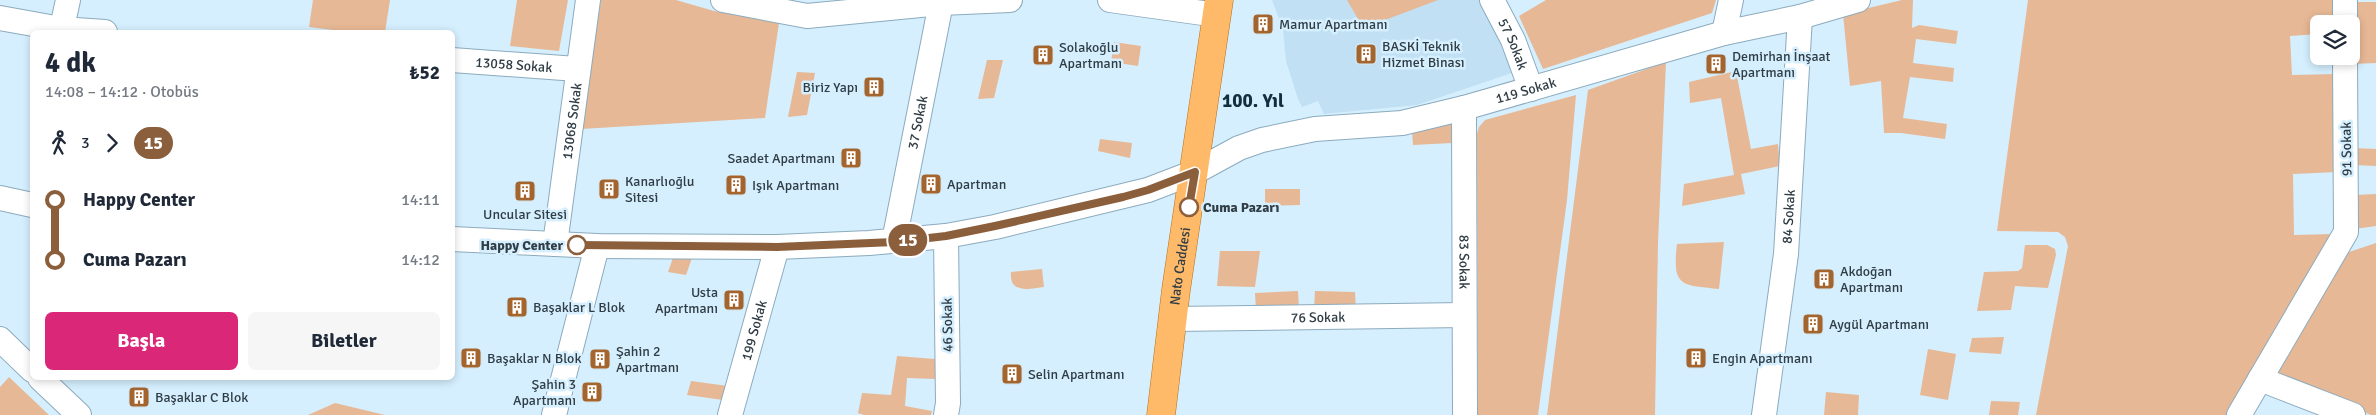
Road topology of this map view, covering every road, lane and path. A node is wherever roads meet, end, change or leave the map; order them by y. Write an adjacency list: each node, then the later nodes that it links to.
1 (68, 0): 17 (street)
2 (588, 0): 21 (street, 13068 Sokak)
3 (723, 0): 11 (street)
4 (1010, 0): 10 (street)
5 (1110, 0): 12 (street)
6 (1492, 0): 22 (street, 57 Sokak)
7 (1731, 0): 18 (street)
8 (1858, 0): 14 (street, 119 Sokak)
9 (2345, 0): 13 (street)
10 (941, 3): 11 (street); 27 (street, 37 Sokak)
11 (797, 7)
12 (1218, 8): 24 (main road, Nato Caddesi)
13 (2345, 15)
14 (1800, 16): 18 (street, 119 Sokak); 43 (street, 84 Sokak)
15 (0, 18): 16 (street)
16 (56, 30)
17 (61, 30)
18 (1724, 32): 22 (street, 119 Sokak)
19 (455, 60): 21 (street, 13058 Sokak)
20 (2345, 65): 35 (street, 91 Sokak)
21 (577, 68): 28 (street, 13068 Sokak)
22 (1531, 88): 23 (street, 119 Sokak)
23 (1464, 108): 24 (street, 119 Sokak); 31 (street, 83 Sokak)
24 (1195, 172): 25 (street, 119 Sokak); 32 (main road, Nato Caddesi)
25 (946, 236): 27 (street, 119 Sokak); 40 (street, 46 Sokak)
26 (455, 239): 28 (street, 119 Sokak)
27 (894, 242): 30 (street, 119 Sokak)
28 (555, 244): 29 (street, 119 Sokak)
29 (597, 246): 30 (street, 119 Sokak); 38 (street)
30 (777, 247): 39 (street, 199 Sokak)
31 (1464, 315): 32 (street, 76 Sokak); 42 (street, 83 Sokak)
32 (1173, 319): 41 (main road, Nato Caddesi)
33 (0, 338): 34 (street)
34 (30, 368)
35 (2260, 378): 44 (street, 91 Sokak); 45 (street)
36 (42, 380): 37 (street)
37 (79, 415)
38 (554, 415)
39 (730, 415)
40 (946, 415)
41 (1161, 415)
42 (1465, 415)
43 (1764, 415)
44 (2239, 415)
45 (2353, 415)

